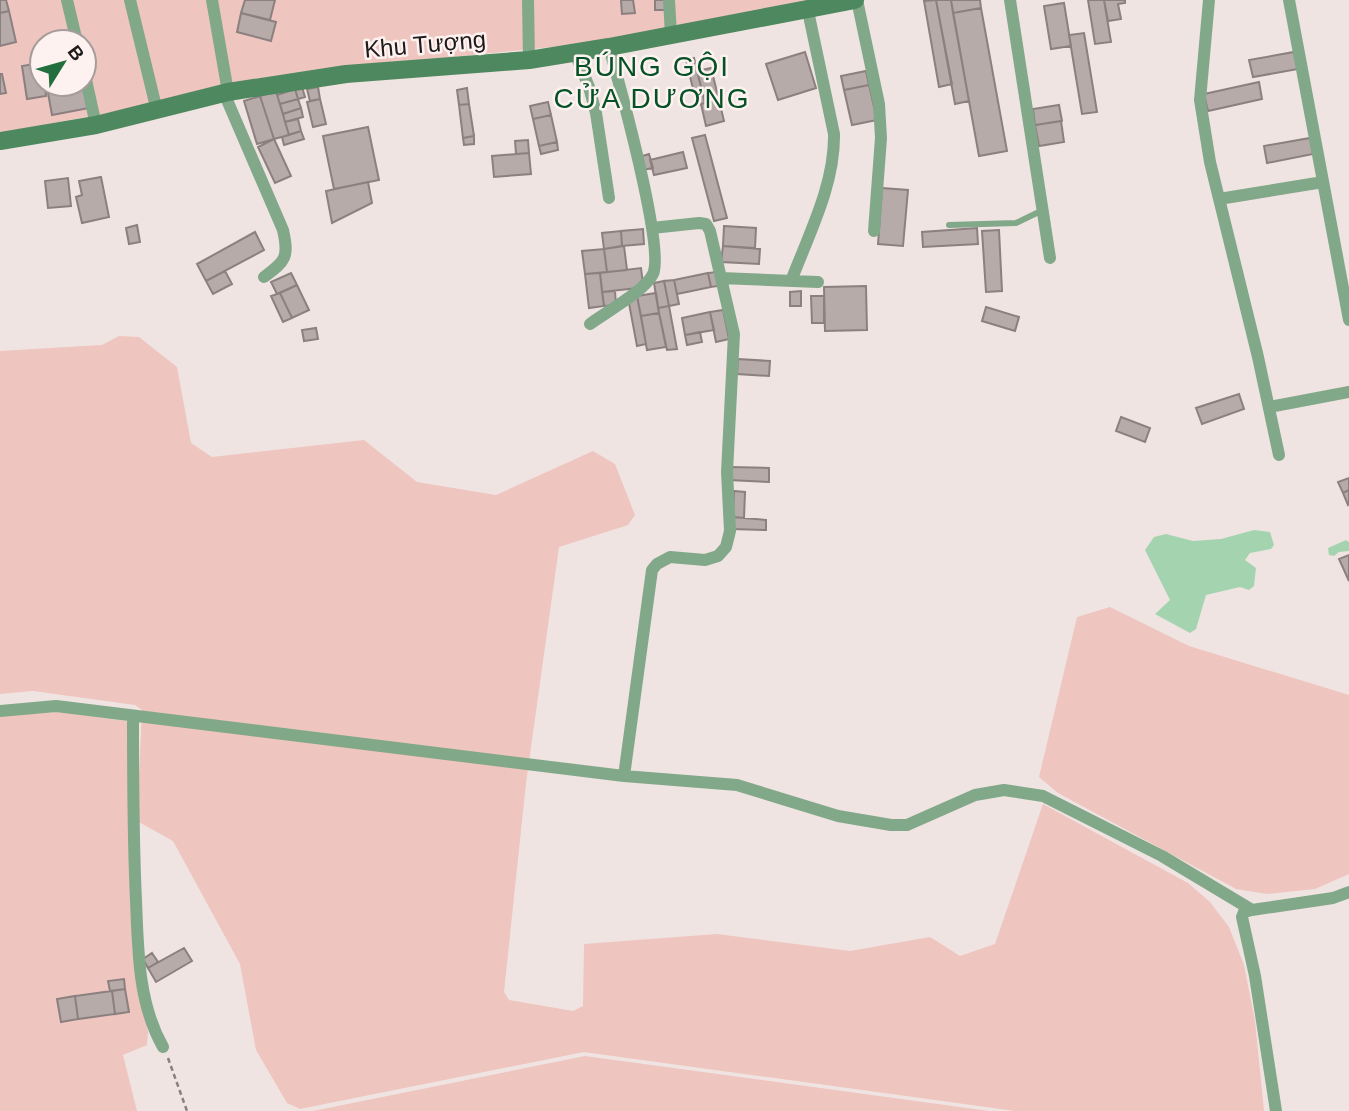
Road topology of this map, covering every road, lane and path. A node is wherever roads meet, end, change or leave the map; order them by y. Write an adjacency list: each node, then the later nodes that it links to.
1 (67, 0): 11 (street)
2 (130, 0): 18 (street)
3 (212, 0): 16 (street)
4 (528, 0): 15 (street)
5 (669, 0): 12 (street)
6 (856, 0): 10 (street, Khu Tượng); 27 (street)
7 (1010, 0): 24 (street)
8 (1209, 0): 23 (street)
9 (1289, 0): 21 (street)
10 (808, 11): 12 (street, Khu Tượng); 31 (street)
11 (74, 28)
12 (671, 35): 13 (street, Khu Tượng)
13 (609, 47): 14 (street, Khu Tượng); 26 (street)
14 (575, 53): 15 (street, Khu Tượng); 22 (street)
15 (528, 60): 16 (street, Khu Tượng)
16 (226, 93): 18 (street, Khu Tượng); 29 (street)
17 (90, 98): 19 (street)
18 (157, 111): 19 (street, Khu Tượng)
19 (96, 125): 20 (street, Khu Tượng)
20 (0, 141)
21 (1323, 182): 23 (street); 33 (street)
22 (609, 198)
23 (1219, 199): 36 (street)
24 (1043, 210): 25 (lane); 28 (street)
25 (949, 225)
26 (652, 228): 30 (street); 34 (street)
27 (874, 231)
28 (1051, 258)
29 (264, 277)
30 (721, 278): 31 (street); 40 (street)
31 (791, 281): 32 (street)
32 (818, 282)
33 (1349, 320)
34 (590, 324)
35 (1349, 392): 36 (street)
36 (1269, 407): 37 (street)
37 (1279, 455)
38 (0, 710): 39 (street)
39 (133, 717): 40 (street); 43 (street)
40 (624, 776): 42 (street)
41 (1349, 892): 42 (street)
42 (1252, 910): 45 (street)
43 (163, 1047): 44 (path)
44 (187, 1111)
45 (1276, 1111)

